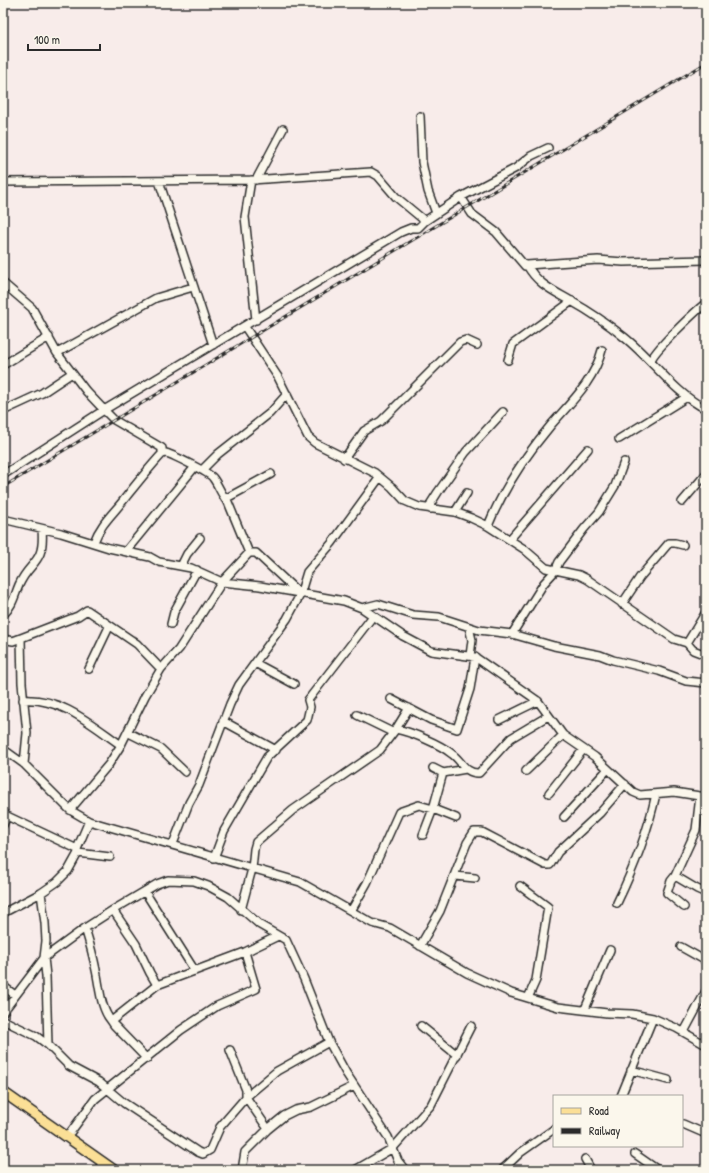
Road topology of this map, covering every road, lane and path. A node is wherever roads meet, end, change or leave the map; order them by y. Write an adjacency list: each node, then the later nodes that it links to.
1 (420, 116): 8 (street)
2 (283, 129): 4 (street)
3 (548, 148): 7 (street)
4 (254, 180): 5 (street); 9 (street); 16 (street)
5 (160, 181): 6 (street); 13 (street)
6 (3, 182)
7 (461, 197): 8 (street); 11 (street)
8 (436, 214): 9 (street)
9 (426, 221): 16 (street)
10 (706, 260): 11 (street)
11 (527, 265): 14 (street)
12 (3, 283): 18 (street)
13 (193, 287): 19 (street); 22 (street)
14 (572, 301): 23 (street); 24 (street)
15 (706, 303): 24 (street)
16 (256, 320): 17 (street)
17 (245, 326): 19 (street); 27 (street)
18 (49, 337): 22 (street); 25 (street)
19 (213, 345): 30 (street)
20 (477, 345): 36 (street)
21 (602, 350): 50 (street)
22 (57, 353): 26 (street)
23 (508, 360)
24 (651, 361): 28 (street)
25 (3, 365)
26 (72, 373): 30 (street); 31 (street)
27 (287, 394): 36 (street); 39 (street)
28 (686, 396): 29 (street); 33 (street)
29 (706, 409)
30 (104, 410): 35 (street); 42 (street)
31 (3, 411)
32 (503, 412): 47 (street)
33 (619, 439)
34 (588, 449): 53 (street)
35 (162, 454): 38 (street); 54 (street)
36 (344, 458): 43 (street)
37 (624, 462): 60 (street)
38 (194, 468): 39 (street); 56 (street)
39 (202, 470): 45 (street)
40 (271, 474): 45 (street)
41 (706, 474): 46 (street)
42 (3, 475)
43 (380, 477): 47 (street); 62 (street)
44 (467, 493): 48 (street)
45 (225, 498): 57 (street)
46 (682, 502)
47 (430, 509): 48 (street)
48 (455, 512): 50 (street)
49 (3, 519): 51 (street)
50 (488, 526): 53 (street)
51 (42, 530): 54 (street); 66 (street)
52 (200, 538): 58 (street)
53 (510, 539): 60 (street)
54 (94, 542): 56 (street)
55 (683, 545): 63 (street)
56 (126, 551): 58 (street)
57 (249, 553): 61 (street); 62 (street)
58 (181, 566): 59 (street)
59 (197, 570): 61 (street); 68 (street)
60 (555, 571): 63 (street); 71 (street)
61 (222, 582): 62 (street); 79 (street)
62 (300, 595): 64 (street); 77 (street)
63 (622, 604): 74 (street)
64 (362, 608): 67 (street); 70 (street)
65 (706, 612): 74 (street)
66 (3, 615)
67 (374, 616): 76 (street); 95 (street)
68 (171, 624)
69 (109, 627): 72 (street); 78 (street); 79 (street)
70 (469, 627): 71 (street); 76 (street)
71 (512, 634): 80 (street)
72 (21, 638): 73 (street); 83 (street)
73 (3, 640)
74 (687, 643): 75 (street)
75 (706, 655)
76 (472, 657): 84 (street); 85 (street)
77 (256, 663): 81 (street); 88 (street)
78 (89, 669)
79 (161, 669): 91 (street)
80 (706, 683)
81 (294, 684)
82 (391, 699): 85 (street)
83 (23, 700): 93 (street); 97 (street)
84 (538, 701): 87 (street); 89 (street)
85 (409, 708): 90 (street)
86 (357, 715): 90 (street)
87 (548, 716): 92 (street); 99 (street)
88 (223, 720): 95 (street); 116 (street)
89 (499, 720)
90 (394, 730): 99 (street); 120 (street)
91 (129, 733): 93 (street); 102 (street)
92 (563, 735): 96 (street); 101 (street)
93 (121, 745): 109 (street)
94 (3, 749): 97 (street)
95 (276, 750): 119 (street)
96 (583, 750): 100 (street); 105 (street)
97 (24, 764): 109 (street)
98 (433, 768): 103 (street)
99 (466, 769): 103 (street)
100 (608, 769): 104 (street); 111 (street)
101 (526, 771)
102 (185, 772)
103 (443, 773): 108 (street)
104 (625, 784): 106 (street); 121 (street)
105 (549, 794)
106 (656, 794): 107 (street); 128 (street)
107 (703, 797): 122 (street)
108 (433, 809): 112 (street); 115 (street); 132 (street)
109 (70, 810): 113 (street)
110 (5, 814): 114 (street); 117 (street)
111 (564, 817)
112 (456, 818)
113 (89, 821): 116 (street); 117 (street)
114 (3, 825)
115 (422, 835)
116 (173, 844): 119 (street)
117 (78, 851): 118 (street); 126 (street)
118 (110, 857)
119 (214, 858): 120 (street)
120 (252, 869): 131 (street); 132 (street)
121 (455, 876): 123 (street); 136 (street)
122 (675, 876): 127 (street); 129 (street)
123 (475, 878)
124 (520, 886): 147 (street)
125 (145, 892): 130 (street); 131 (street); 142 (street)
126 (41, 893): 133 (street); 140 (street)
127 (706, 893)
128 (617, 902)
129 (684, 907)
130 (113, 910): 134 (street); 143 (street)
131 (241, 910): 135 (street)
132 (351, 911): 136 (street)
133 (3, 913)
134 (85, 928): 140 (street); 152 (street)
135 (278, 936): 139 (street); 156 (street)
136 (420, 946): 147 (street)
137 (681, 947): 141 (street)
138 (610, 950): 148 (street)
139 (245, 952): 142 (street); 161 (street)
140 (44, 958): 146 (street); 157 (street)
141 (706, 961)
142 (195, 971): 143 (street)
143 (157, 985): 152 (street)
144 (3, 986): 146 (street)
145 (706, 991): 155 (street)
146 (15, 995): 149 (street)
147 (528, 998): 148 (street)
148 (585, 1009): 150 (street)
149 (3, 1012)
150 (653, 1018): 155 (street); 162 (street)
151 (3, 1020): 157 (street)
152 (112, 1022): 161 (street)
153 (421, 1026): 160 (street)
154 (471, 1026): 160 (street)
155 (684, 1032): 158 (street)
156 (329, 1042): 164 (street); 168 (street)
157 (48, 1045): 165 (street)
158 (706, 1045)
159 (230, 1050): 168 (street)
160 (456, 1055): 174 (street)
161 (147, 1059): 165 (street)
162 (631, 1070): 163 (street); 167 (street)
163 (668, 1080)
164 (354, 1086): 170 (street); 174 (street)
165 (107, 1090): 168 (street); 173 (street)
166 (3, 1092): 173 (main road)
167 (621, 1095)
168 (246, 1097): 170 (street)
169 (683, 1124): 172 (street)
170 (268, 1129): 179 (street)
171 (553, 1129): 182 (street)
172 (706, 1134)
173 (67, 1137): 177 (main road)
174 (393, 1148): 180 (street); 181 (street)
175 (635, 1154): 184 (street)
176 (585, 1159): 183 (street)
177 (101, 1166): 178 (main road)
178 (114, 1170)
179 (242, 1170)
180 (356, 1170)
181 (405, 1170)
182 (502, 1170)
183 (591, 1170)
184 (658, 1170)

